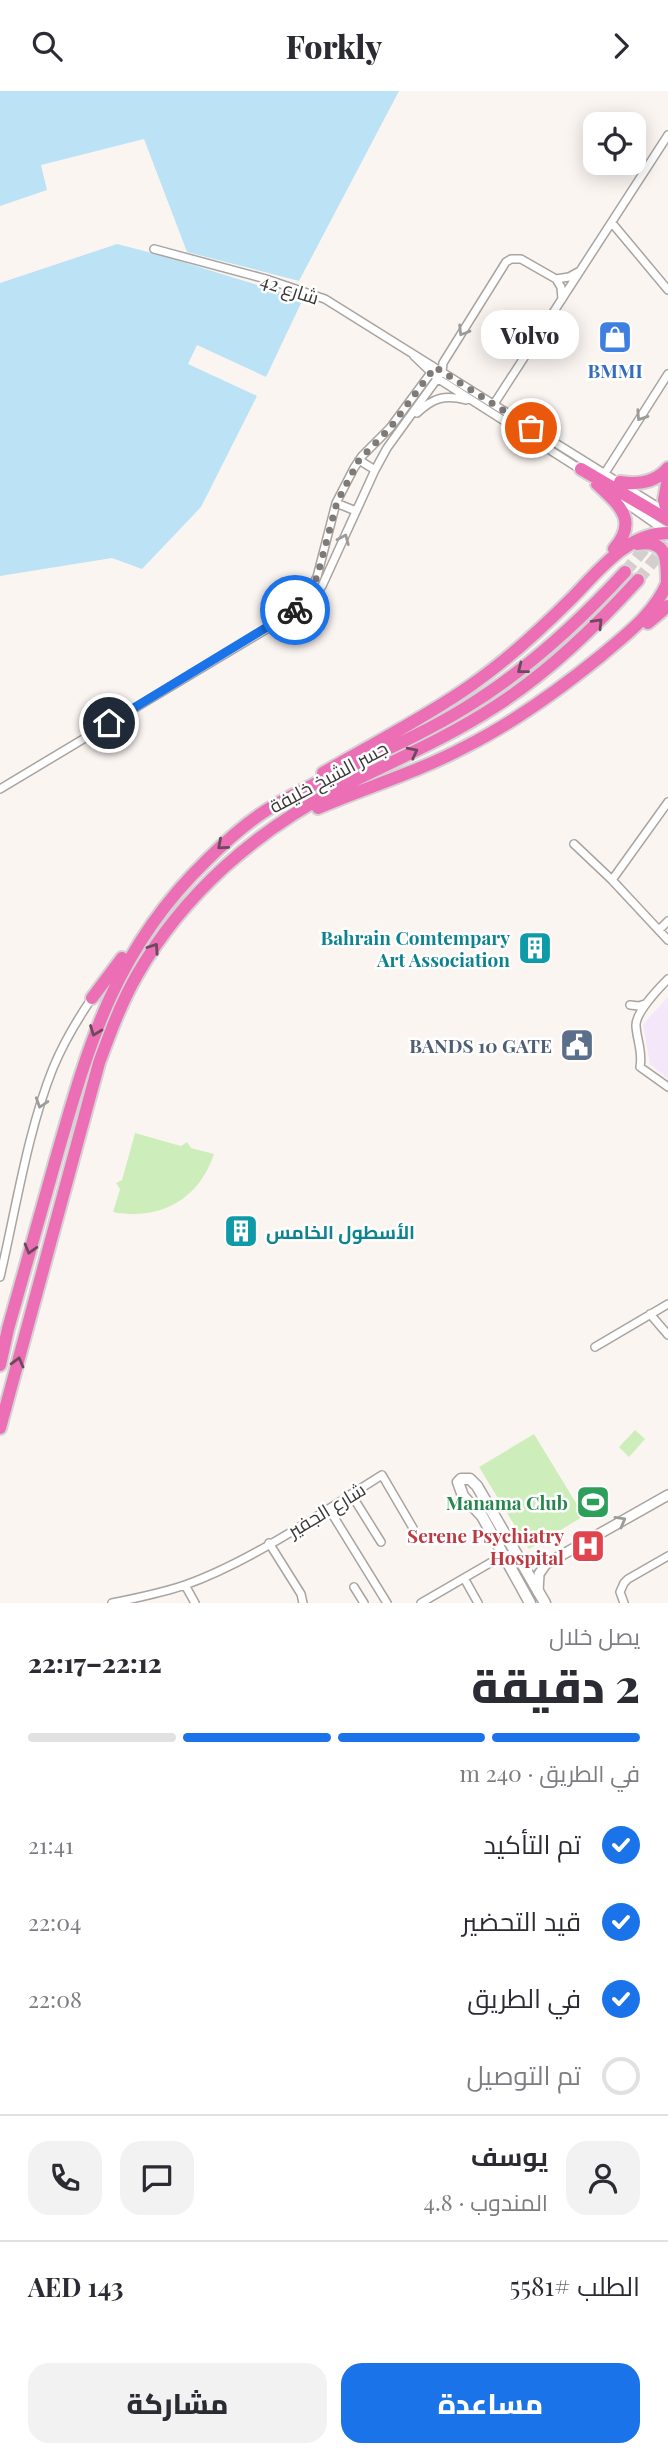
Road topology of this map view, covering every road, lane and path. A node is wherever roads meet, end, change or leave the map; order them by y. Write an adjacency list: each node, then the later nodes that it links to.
1 (668, 135): 2 (street)
2 (612, 223): 4 (street); 6 (street)
3 (155, 249): 8 (street, شارع 42)
4 (580, 271): 5 (street); 7 (street)
5 (555, 279): 7 (street); 8 (street, one-way to 8)
6 (668, 291)
7 (562, 299): 11 (street)
8 (438, 371): 10 (street, شارع 42); 11 (street, شارع 42); 12 (street); 14 (street)
9 (668, 374): 18 (street, one-way to 18)
10 (476, 404): 12 (street); 13 (street, شارع 42)
11 (494, 404): 13 (street, شارع 42)
12 (406, 423): 17 (street)
13 (546, 442): 16 (street, شارع 42); 18 (street, شارع 42)
14 (359, 460): 17 (street); 21 (street)
15 (668, 468): 20 (highway)
16 (581, 469): 18 (street, شارع 42); 23 (highway)
17 (375, 470): 22 (street)
18 (601, 478): 20 (street, شارع 42); 24 (street, شارع 42); 27 (highway)
19 (668, 479): 23 (highway)
20 (620, 482): 23 (street, شارع 42)
21 (337, 503): 22 (street); 31 (street)
22 (356, 511): 31 (street, one-way to 22)
23 (665, 514): 24 (highway)
24 (668, 533): 25 (highway)
25 (620, 552): 27 (highway); 29 (highway)
26 (625, 572): 34 (highway, جسر الشيخ خليفة, one-way to 34)
27 (595, 574): 34 (highway)
28 (638, 580): 36 (highway, جسر الشيخ خليفة, one-way to 28)
29 (667, 582): 32 (highway)
30 (668, 606): 32 (highway)
31 (293, 613): 33 (street)
32 (610, 649): 36 (highway)
33 (0, 789)
34 (276, 804): 41 (highway, جسر الشيخ خليفة, one-way to 41)
35 (668, 804): 38 (street)
36 (267, 832): 56 (highway, جسر الشيخ خليفة, one-way to 36)
37 (574, 843): 38 (street)
38 (612, 880): 40 (street)
39 (668, 921): 40 (street)
40 (659, 930): 42 (street)
41 (142, 938): 44 (highway); 51 (highway, جسر الشيخ خليفة, one-way to 51)
42 (668, 940)
43 (668, 979): 45 (street)
44 (92, 998): 48 (street, one-way to 48)
45 (649, 1002): 46 (street); 47 (street)
46 (630, 1005)
47 (668, 1087)
48 (0, 1277)
49 (668, 1304): 50 (street)
50 (650, 1314): 52 (street); 54 (street)
51 (8, 1329): 53 (highway); 55 (highway, جسر الشيخ خليفة)
52 (668, 1335)
53 (0, 1342)
54 (595, 1347)
55 (0, 1365)
56 (0, 1428)
57 (351, 1495): 59 (street, شارع الجفير); 60 (street, شارع الجفير); 61 (street)
58 (668, 1495): 69 (street, one-way to 58)
59 (329, 1509): 62 (street, شارع الجفير); 74 (street)
60 (413, 1528)
61 (381, 1542)
62 (269, 1543): 67 (street, شارع الجفير); 72 (street, شارع الجفير)
63 (668, 1556): 79 (street)
64 (518, 1557): 65 (street); 65 (main road); 69 (main road)
65 (505, 1560): 66 (street); 77 (main road)
66 (464, 1578): 75 (street); 76 (street)
67 (185, 1585): 70 (street, شارع الجفير); 71 (street)
68 (354, 1587): 73 (street)
69 (538, 1592): 78 (main road)
70 (112, 1603)
71 (195, 1603)
72 (303, 1603)
73 (364, 1603)
74 (387, 1603)
75 (421, 1603)
76 (478, 1603)
77 (530, 1603)
78 (545, 1603)
79 (624, 1603)

